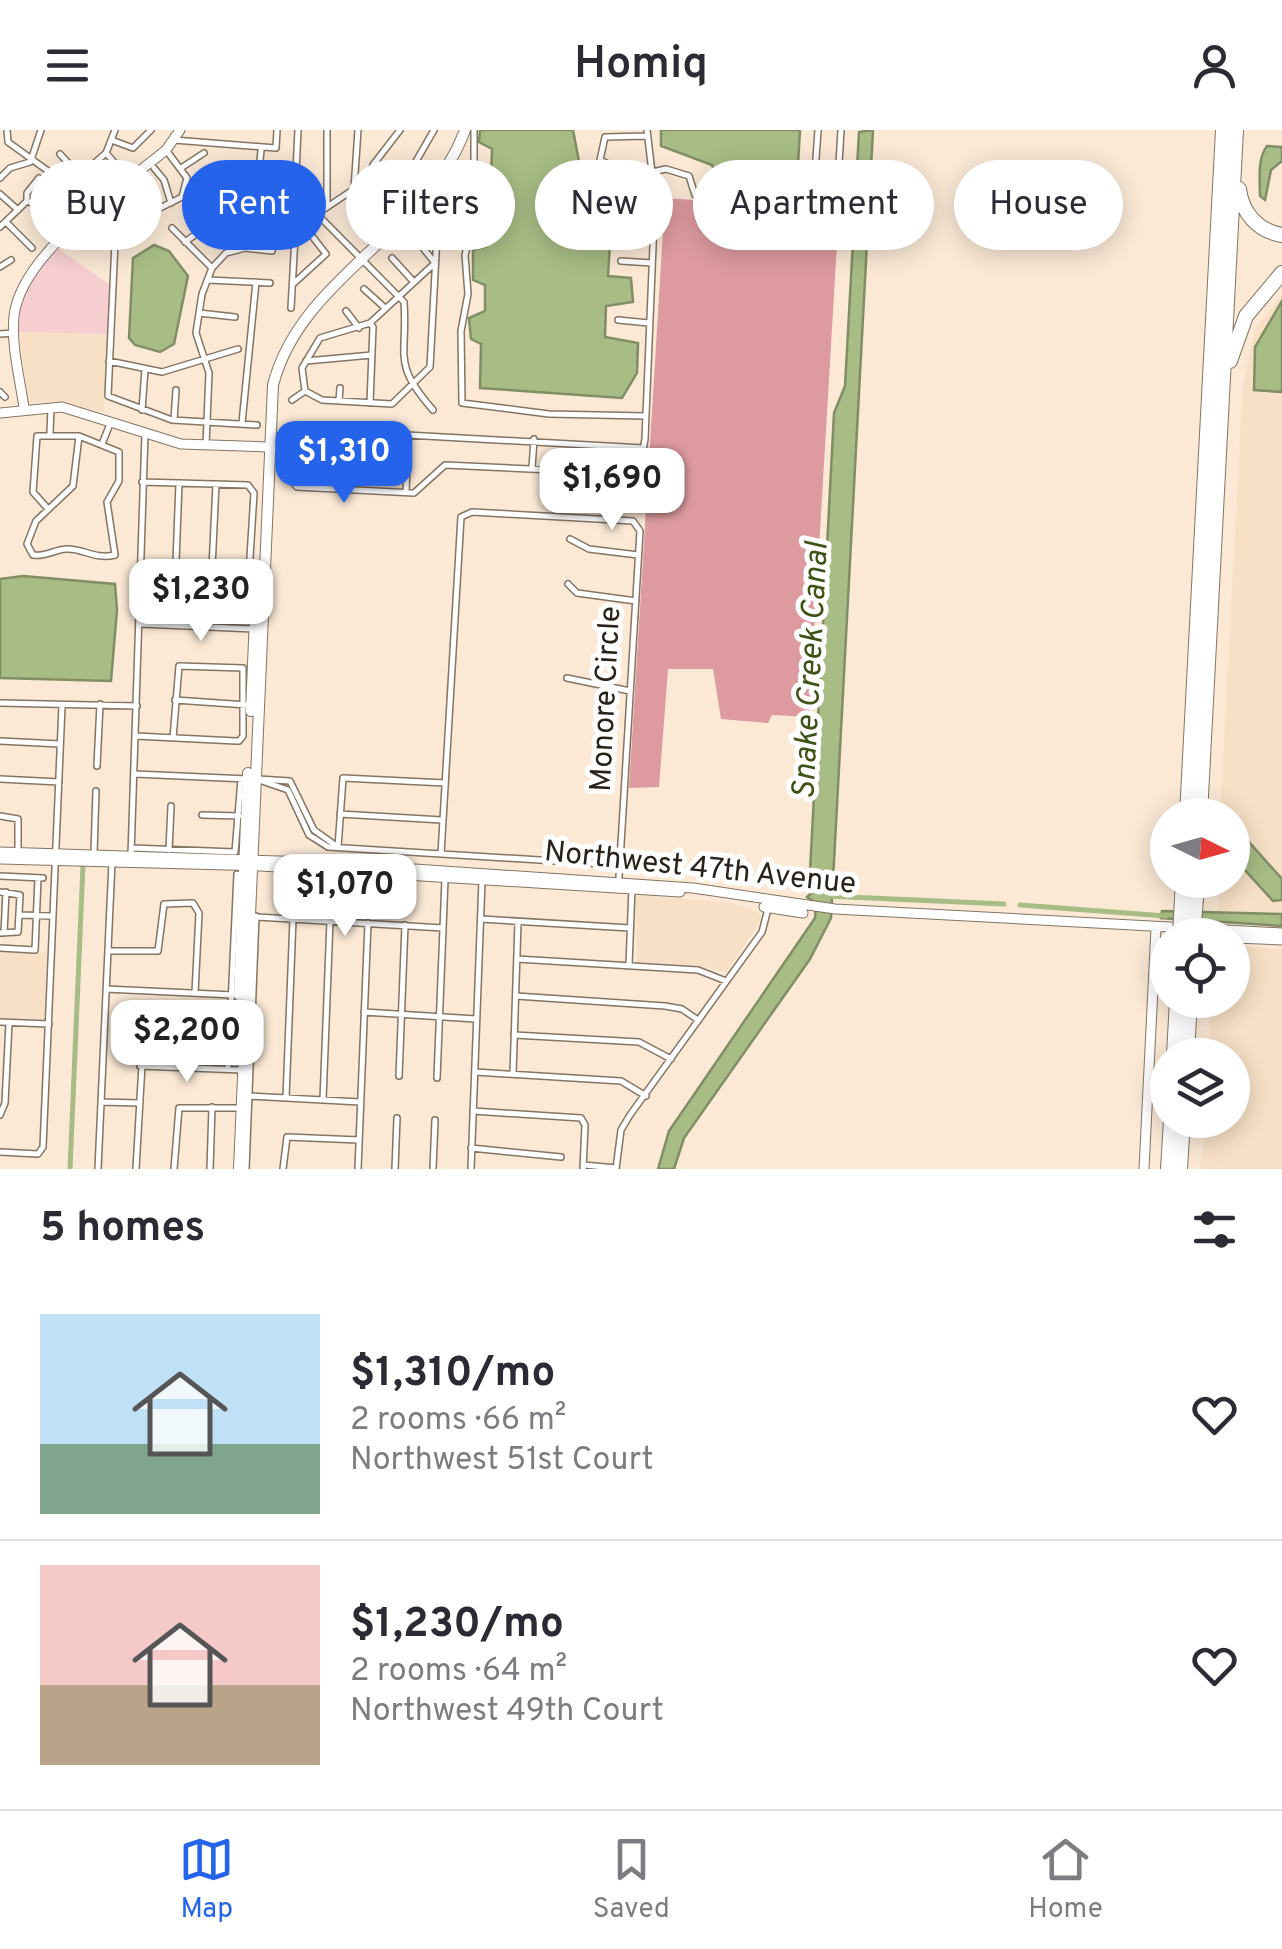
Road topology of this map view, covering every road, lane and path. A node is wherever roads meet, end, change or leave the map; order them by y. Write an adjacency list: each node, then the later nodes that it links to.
1 (7, 130): 41 (street)
2 (115, 130): 19 (street)
3 (151, 130): 19 (street)
4 (276, 130): 16 (street)
5 (298, 130): 31 (street)
6 (327, 130): 55 (street)
7 (358, 130): 32 (street)
8 (400, 130): 33 (street)
9 (434, 130): 34 (street)
10 (462, 130): 35 (main road)
11 (474, 130): 36 (street)
12 (818, 130): 39 (street)
13 (841, 130): 40 (street)
14 (1232, 131): 61 (highway); 114 (highway); 177 (highway)
15 (627, 132): 17 (street); 37 (street)
16 (177, 133): 20 (main road)
17 (647, 133): 38 (street)
18 (41, 134): 25 (street)
19 (113, 141): 23 (street)
20 (166, 150): 29 (main road); 42 (street)
21 (262, 150): 30 (street)
22 (204, 152): 42 (street)
23 (106, 153): 27 (street); 28 (street)
24 (60, 154): 26 (street)
25 (31, 160)
26 (65, 160)
27 (98, 160)
28 (112, 160)
29 (154, 160)
30 (261, 160)
31 (297, 160)
32 (357, 160)
33 (377, 160)
34 (416, 160)
35 (448, 160)
36 (474, 160)
37 (602, 160)
38 (650, 160)
39 (816, 160)
40 (839, 160)
41 (30, 162): 45 (street)
42 (181, 168): 43 (street)
43 (182, 171)
44 (673, 171): 48 (street)
45 (0, 178)
46 (162, 178): 54 (street)
47 (30, 188): 52 (street)
48 (693, 189)
49 (182, 193): 54 (street)
50 (0, 194): 57 (street)
51 (346, 194): 55 (street)
52 (27, 201): 53 (street); 57 (street)
53 (30, 202)
54 (171, 203): 56 (street)
55 (327, 206)
56 (162, 207)
57 (18, 210): 59 (street)
58 (326, 223): 77 (street)
59 (3, 225): 63 (street)
60 (172, 228): 62 (street)
61 (1282, 236)
62 (182, 238)
63 (30, 246)
64 (47, 250): 102 (main road)
65 (115, 250): 107 (street)
66 (194, 250): 84 (street)
67 (233, 250): 84 (street)
68 (265, 250): 76 (street)
69 (292, 250): 90 (street)
70 (322, 250): 90 (street)
71 (367, 250): 77 (main road)
72 (425, 250): 81 (street)
73 (436, 250): 81 (street)
74 (466, 250): 123 (street)
75 (653, 250): 82 (street)
76 (272, 251)
77 (361, 256): 92 (street); 136 (main road)
78 (392, 258): 87 (street)
79 (11, 260): 83 (street)
80 (621, 261): 82 (street)
81 (435, 263): 87 (street); 111 (street)
82 (652, 263): 100 (street)
83 (0, 268)
84 (212, 268): 86 (street)
85 (1282, 273): 114 (highway)
86 (208, 280): 88 (street); 96 (street)
87 (412, 280): 92 (street)
88 (256, 282): 89 (street); 127 (street)
89 (270, 283)
90 (292, 284): 94 (street)
91 (364, 289): 93 (street)
92 (399, 293): 93 (street); 111 (street)
93 (384, 307): 99 (street)
94 (291, 308)
95 (346, 311): 101 (street)
96 (199, 313): 97 (street); 106 (street)
97 (234, 317)
98 (618, 320): 100 (street)
99 (370, 323): 101 (street); 105 (street)
100 (649, 323): 123 (street)
101 (360, 328): 108 (street)
102 (14, 333): 103 (street); 119 (main road)
103 (0, 334)
104 (238, 349): 106 (street)
105 (372, 355): 108 (street); 117 (street)
106 (205, 360): 109 (street); 126 (street)
107 (109, 361): 109 (street); 120 (street)
108 (306, 361): 113 (street)
109 (145, 368): 120 (street)
110 (340, 388): 116 (street)
111 (413, 388): 117 (street); 121 (street)
112 (176, 390): 124 (street)
113 (305, 391): 115 (street); 116 (street)
114 (1222, 391): 178 (highway)
115 (292, 400)
116 (339, 401): 117 (street)
117 (370, 403)
118 (51, 407): 119 (main road); 125 (main road); 129 (street)
119 (24, 408): 122 (main road)
120 (142, 410): 124 (street)
121 (433, 410)
122 (0, 413)
123 (644, 416): 137 (street)
124 (174, 420): 126 (street)
125 (112, 421): 130 (main road); 134 (street)
126 (208, 422): 127 (street); 135 (street)
127 (242, 423): 128 (street)
128 (256, 425)
129 (50, 433): 131 (street); 147 (street)
130 (145, 434): 135 (main road); 142 (street)
131 (78, 436): 134 (street); 147 (street)
132 (408, 436): 133 (street); 138 (street); 140 (street)
133 (534, 439): 137 (street); 141 (street)
134 (102, 444): 147 (street)
135 (206, 445): 136 (main road)
136 (265, 447): 138 (street); 149 (main road)
137 (643, 448): 141 (street)
138 (293, 454): 139 (street); 145 (street)
139 (322, 460): 140 (street); 145 (street)
140 (407, 464): 146 (street)
141 (532, 468): 146 (street)
142 (142, 482): 143 (street); 152 (street)
143 (179, 483): 144 (street); 153 (street)
144 (216, 484): 149 (street); 154 (street)
145 (321, 488): 146 (street)
146 (406, 492)
147 (48, 509)
148 (570, 539): 150 (street)
149 (258, 540): 154 (street); 157 (main road)
150 (638, 555): 155 (street, Monore Circle); 175 (street, Monore Circle)
151 (568, 584): 155 (street)
152 (144, 587): 153 (street); 156 (street)
153 (175, 588): 154 (street)
154 (211, 590)
155 (636, 601): 159 (street, Monore Circle)
156 (142, 624): 157 (street); 165 (street)
157 (258, 630): 163 (main road)
158 (567, 678): 159 (street)
159 (630, 691): 196 (street, Monore Circle)
160 (175, 700): 163 (street); 163 (street); 167 (street)
161 (0, 703): 164 (street)
162 (100, 704): 164 (street); 165 (street); 170 (street)
163 (251, 705): 167 (street); 173 (main road)
164 (62, 706): 169 (street)
165 (138, 706): 166 (street)
166 (136, 736): 167 (street); 171 (street)
167 (174, 738)
168 (0, 741): 169 (street)
169 (60, 744): 174 (street)
170 (97, 766)
171 (134, 774): 173 (street); 192 (street)
172 (0, 779): 174 (street)
173 (251, 779): 183 (street); 185 (street); 195 (main road)
174 (59, 782): 191 (street)
175 (445, 783): 180 (street); 184 (street)
176 (96, 791): 189 (street)
177 (1187, 798)
178 (1201, 798)
179 (171, 806): 186 (street)
180 (340, 814): 184 (street); 185 (street)
181 (202, 815): 183 (street)
182 (0, 816): 188 (street)
183 (240, 816): 195 (street)
184 (443, 820): 190 (street)
185 (338, 847): 187 (street)
186 (169, 850): 192 (street, Northwest 47th Avenue); 195 (street, Northwest 47th Avenue)
187 (378, 850): 190 (street); 198 (street)
188 (18, 852): 191 (main road, Northwest 47th Avenue); 193 (main road, Northwest 47th Avenue)
189 (94, 853): 191 (main road, Northwest 47th Avenue); 192 (main road, Northwest 47th Avenue)
190 (441, 854): 196 (street)
191 (55, 855): 193 (main road, Northwest 47th Avenue); 194 (main road, Northwest 47th Avenue); 211 (street)
192 (129, 855): 194 (main road, Northwest 47th Avenue); 195 (main road, Northwest 47th Avenue)
193 (0, 856)
194 (112, 861): 229 (street)
195 (244, 862): 197 (main road, Northwest 47th Avenue); 199 (main road, Northwest 47th Avenue); 212 (main road); 235 (main road)
196 (620, 864): 203 (street, Monore Circle)
197 (357, 866): 198 (main road, Northwest 47th Avenue); 199 (main road)
198 (377, 868): 200 (main road, Northwest 47th Avenue)
199 (347, 872): 200 (main road, Northwest 47th Avenue)
200 (442, 875): 201 (main road, Northwest 47th Avenue); 204 (main road, Northwest 47th Avenue); 221 (street)
201 (494, 875): 204 (main road); 205 (main road, Northwest 47th Avenue)
202 (3, 876): 206 (street); 210 (street)
203 (619, 877)
204 (482, 882): 205 (main road, Northwest 47th Avenue); 216 (street)
205 (632, 887): 208 (main road, Northwest 47th Avenue); 222 (street)
206 (4, 892): 209 (street); 224 (street)
207 (1189, 898): 213 (highway, bridge); 214 (highway, bridge)
208 (769, 905): 223 (main road, Northwest 47th Avenue); 232 (street)
209 (21, 914): 210 (street); 224 (street)
210 (37, 915): 211 (street); 228 (street)
211 (53, 916): 245 (street)
212 (252, 916): 215 (street); 235 (main road); 250 (street)
213 (1183, 918)
214 (1192, 918)
215 (293, 919): 217 (street); 257 (street)
216 (481, 919): 218 (street); 241 (street)
217 (330, 921): 219 (street); 258 (street)
218 (518, 922): 222 (street); 230 (street)
219 (368, 923): 220 (street); 237 (street)
220 (405, 926): 221 (street); 238 (street)
221 (443, 928): 239 (street)
222 (630, 928): 231 (street)
223 (1150, 931)
224 (2, 933)
225 (1250, 935): 226 (main road)
226 (1282, 936): 227 (main road)
227 (1250, 937)
228 (0, 948)
229 (108, 951): 233 (street); 234 (street)
230 (517, 959): 231 (street); 236 (street)
231 (628, 965): 232 (street)
232 (727, 982): 242 (street)
233 (106, 989): 234 (street); 259 (street)
234 (195, 992): 235 (street)
235 (239, 995): 246 (street); 250 (main road)
236 (516, 996): 242 (street); 247 (street)
237 (364, 1012): 238 (street); 260 (street)
238 (401, 1015): 239 (street); 253 (street)
239 (440, 1017): 241 (street); 254 (street)
240 (1151, 1018): 286 (main road)
241 (477, 1020): 251 (street)
242 (699, 1021): 248 (street)
243 (0, 1022): 244 (street)
244 (9, 1023): 245 (street); 265 (street)
245 (49, 1024): 272 (street)
246 (230, 1032): 249 (street); 250 (street)
247 (514, 1035): 248 (street); 252 (street)
248 (672, 1059): 256 (street)
249 (140, 1066): 250 (street); 261 (street)
250 (239, 1070): 255 (street); 263 (main road)
251 (475, 1072): 252 (street); 264 (street)
252 (512, 1074): 256 (street)
253 (398, 1076)
254 (437, 1078)
255 (249, 1096): 257 (street); 280 (street)
256 (646, 1096): 275 (street)
257 (286, 1098): 258 (street)
258 (323, 1100): 260 (street)
259 (101, 1102): 261 (street); 276 (street)
260 (360, 1102): 270 (street)
261 (138, 1103): 277 (street)
262 (212, 1107): 263 (street); 278 (street); 279 (street)
263 (238, 1108): 280 (main road)
264 (473, 1111): 271 (street); 274 (street)
265 (0, 1114)
266 (397, 1118): 283 (street)
267 (435, 1120): 284 (street)
268 (1170, 1138): 287 (highway)
269 (1182, 1138): 288 (highway)
270 (359, 1140): 281 (street); 282 (street)
271 (472, 1148): 273 (street); 285 (street)
272 (0, 1152)
273 (561, 1157)
274 (583, 1167): 275 (street)
275 (616, 1168)
276 (98, 1169)
277 (136, 1169)
278 (174, 1169)
279 (210, 1169)
280 (239, 1169)
281 (283, 1169)
282 (358, 1169)
283 (395, 1169)
284 (433, 1169)
285 (471, 1169)
286 (1142, 1169)
287 (1168, 1169)
288 (1180, 1169)

